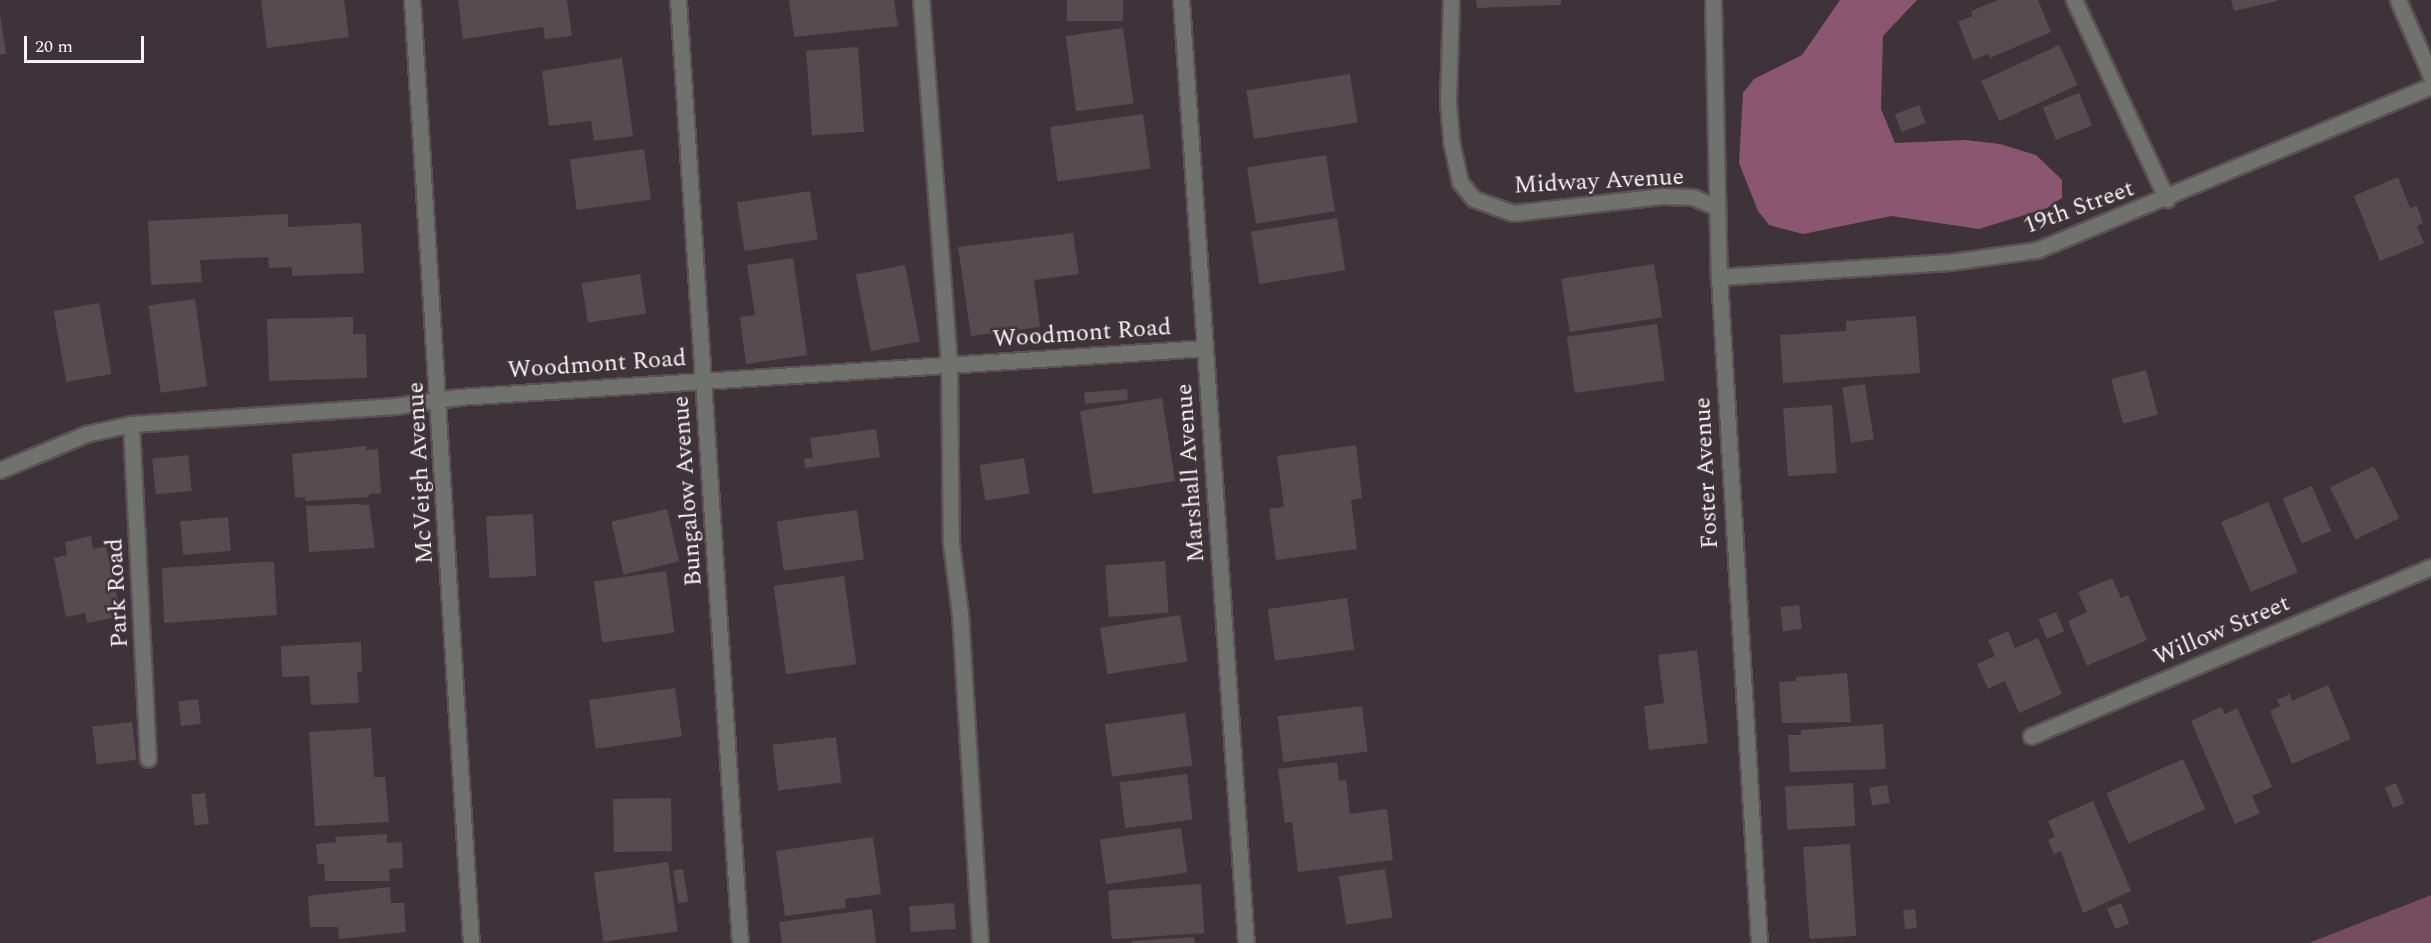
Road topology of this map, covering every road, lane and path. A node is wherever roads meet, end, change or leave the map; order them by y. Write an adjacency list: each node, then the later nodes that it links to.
1 (412, 0): 17 (street, McVeigh Avenue)
2 (678, 0): 16 (street, Bungalow Avenue)
3 (921, 0): 15 (street)
4 (1181, 0): 14 (street, Marshall Avenue)
5 (1451, 0): 12 (street, Midway Avenue)
6 (1713, 0): 12 (street, Foster Avenue)
7 (2074, 0): 11 (street)
8 (2398, 0): 9 (street)
9 (2431, 76)
10 (2431, 86): 11 (street, 19th Street)
11 (2167, 199): 13 (street, 19th Street)
12 (1717, 207): 13 (street, Foster Avenue)
13 (1719, 277): 27 (street, Foster Avenue)
14 (1205, 348): 15 (street, Woodmont Road); 26 (street, Marshall Avenue)
15 (948, 365): 16 (street, Woodmont Road); 25 (street)
16 (704, 380): 17 (street, Woodmont Road); 24 (street, Bungalow Avenue)
17 (439, 399): 18 (street, Woodmont Road); 23 (street, McVeigh Avenue)
18 (131, 424): 19 (street, Woodmont Road); 22 (street, Park Road)
19 (0, 470)
20 (2431, 567): 21 (street, Willow Street)
21 (2031, 736)
22 (148, 759)
23 (471, 943)
24 (740, 943)
25 (980, 943)
26 (1246, 943)
27 (1759, 943)

